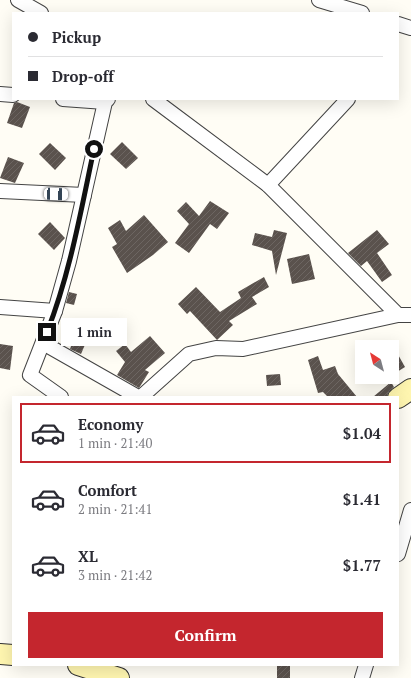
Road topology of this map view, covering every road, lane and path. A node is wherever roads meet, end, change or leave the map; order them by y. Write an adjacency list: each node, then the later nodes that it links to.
1 (18, 0): 3 (street)
2 (319, 0): 4 (street)
3 (39, 12)
4 (359, 12)
5 (399, 24): 6 (street)
6 (411, 28)
7 (0, 94): 8 (street)
8 (12, 95)
9 (85, 100): 12 (street)
10 (154, 100): 13 (street)
11 (347, 100): 13 (street)
12 (106, 101): 15 (street)
13 (268, 185): 18 (street)
14 (0, 191): 15 (street)
15 (84, 195): 17 (street)
16 (0, 307): 17 (street)
17 (55, 311): 19 (street)
18 (405, 315): 23 (street)
19 (43, 343): 21 (street); 22 (street)
20 (411, 389): 24 (street)
21 (60, 396)
22 (138, 396)
23 (141, 396)
24 (399, 397)
25 (411, 510): 26 (street)
26 (399, 551)
27 (0, 654): 28 (street)
28 (12, 655)
29 (81, 666): 32 (street)
30 (127, 666): 32 (street)
31 (366, 666): 33 (street)
32 (120, 678)
33 (362, 678)

